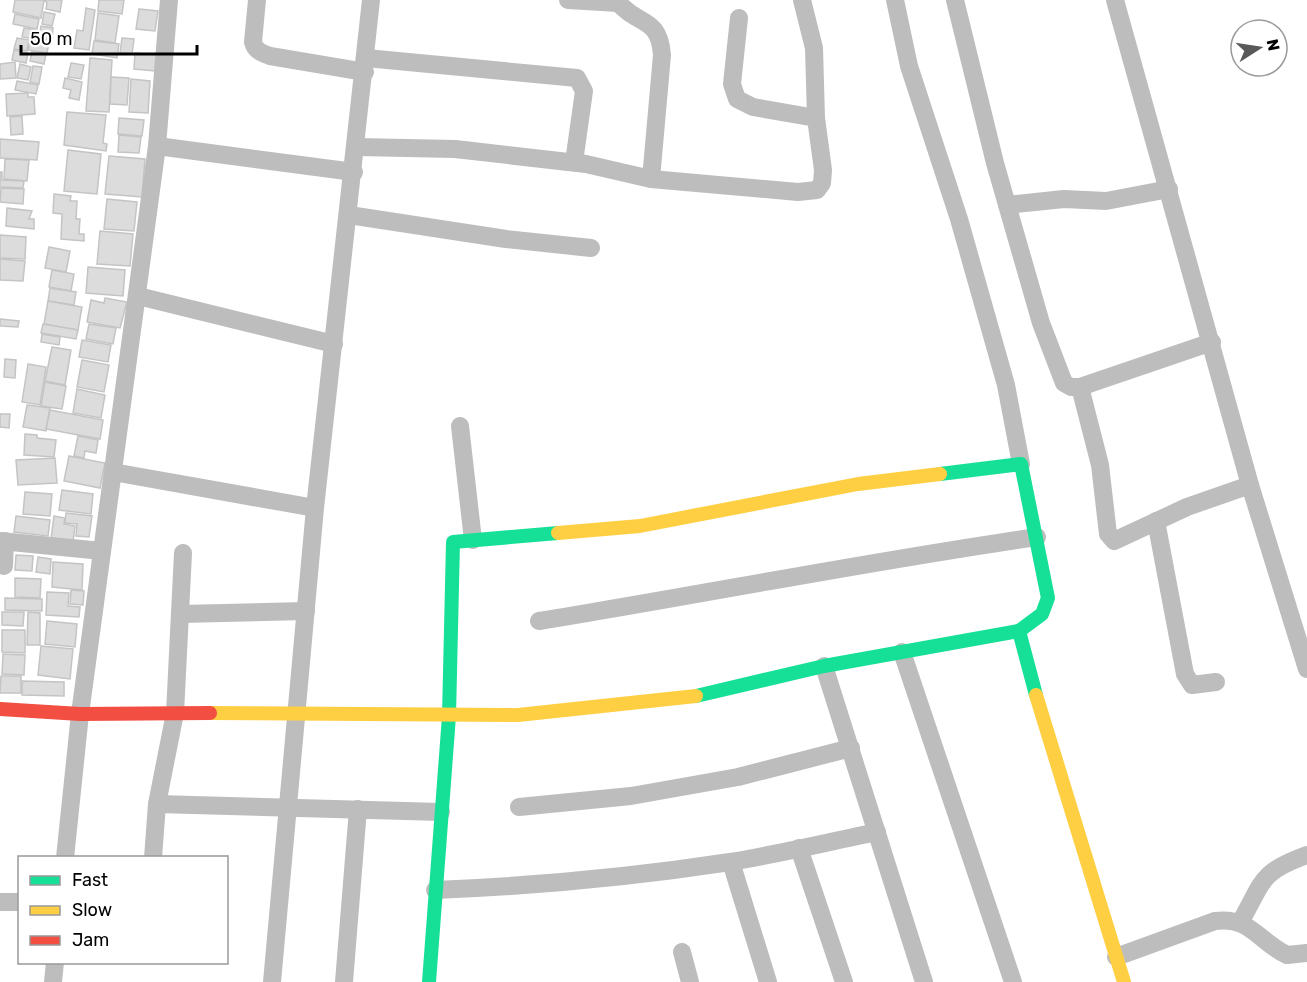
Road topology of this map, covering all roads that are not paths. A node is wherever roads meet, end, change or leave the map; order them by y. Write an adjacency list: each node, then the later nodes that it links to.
1 (169, 0): 13 (street)
2 (257, 0): 11 (street)
3 (371, 0): 11 (street)
4 (568, 0): 9 (street)
5 (802, 0): 12 (street)
6 (895, 0): 27 (street)
7 (955, 0): 19 (street)
8 (1115, 0): 18 (street)
9 (617, 2): 17 (street)
10 (739, 18): 12 (street)
11 (366, 65): 14 (street); 15 (street)
12 (816, 118): 17 (street)
13 (157, 146): 16 (street); 22 (street)
14 (357, 147): 15 (street); 16 (street)
15 (574, 162): 17 (street)
16 (354, 172): 20 (street)
17 (651, 179)
18 (1169, 189): 19 (street); 23 (street)
19 (1007, 205): 25 (street)
20 (349, 215): 21 (street); 24 (street)
21 (591, 248)
22 (138, 296): 24 (street); 28 (street)
23 (1212, 342): 25 (street); 29 (street)
24 (334, 344): 30 (street)
25 (1080, 387): 31 (street)
26 (460, 426): 33 (street)
27 (1021, 464): 32 (street); 33 (street)
28 (113, 472): 30 (street); 35 (street)
29 (1250, 485): 31 (street); 44 (street)
30 (315, 508): 38 (street)
31 (1156, 521): 45 (street)
32 (1037, 537): 40 (street); 41 (street)
33 (473, 540): 50 (street)
34 (2, 541): 35 (street); 37 (street)
35 (102, 550): 49 (street)
36 (183, 553): 39 (street)
37 (4, 566)
38 (306, 611): 39 (street); 47 (street)
39 (180, 614): 48 (street)
40 (539, 621)
41 (1019, 631): 42 (street); 69 (street)
42 (902, 652): 43 (street); 79 (street)
43 (824, 666): 50 (street); 51 (street)
44 (1307, 669)
45 (1216, 682)
46 (0, 709): 49 (street)
47 (296, 712): 48 (street); 50 (street); 53 (street)
48 (174, 713): 49 (street); 52 (street)
49 (80, 714): 60 (street)
50 (448, 716): 56 (street)
51 (851, 748): 54 (street); 57 (street)
52 (157, 804): 53 (street); 61 (street)
53 (288, 807): 55 (street); 72 (street)
54 (519, 807)
55 (358, 809): 56 (street); 73 (street)
56 (441, 812): 63 (street)
57 (877, 832): 58 (street); 78 (street)
58 (799, 848): 62 (street); 77 (street)
59 (1307, 855): 66 (street)
60 (65, 856)
61 (153, 856)
62 (732, 862): 63 (street); 76 (street)
63 (435, 890): 74 (street)
64 (0, 902): 65 (street)
65 (18, 902)
66 (1241, 921): 68 (street); 69 (street)
67 (682, 952): 75 (street)
68 (1307, 953)
69 (1116, 957): 80 (street)
70 (55, 964): 71 (street)
71 (53, 982)
72 (272, 982)
73 (344, 982)
74 (429, 982)
75 (690, 982)
76 (768, 982)
77 (844, 982)
78 (924, 982)
79 (1013, 982)
80 (1124, 982)

